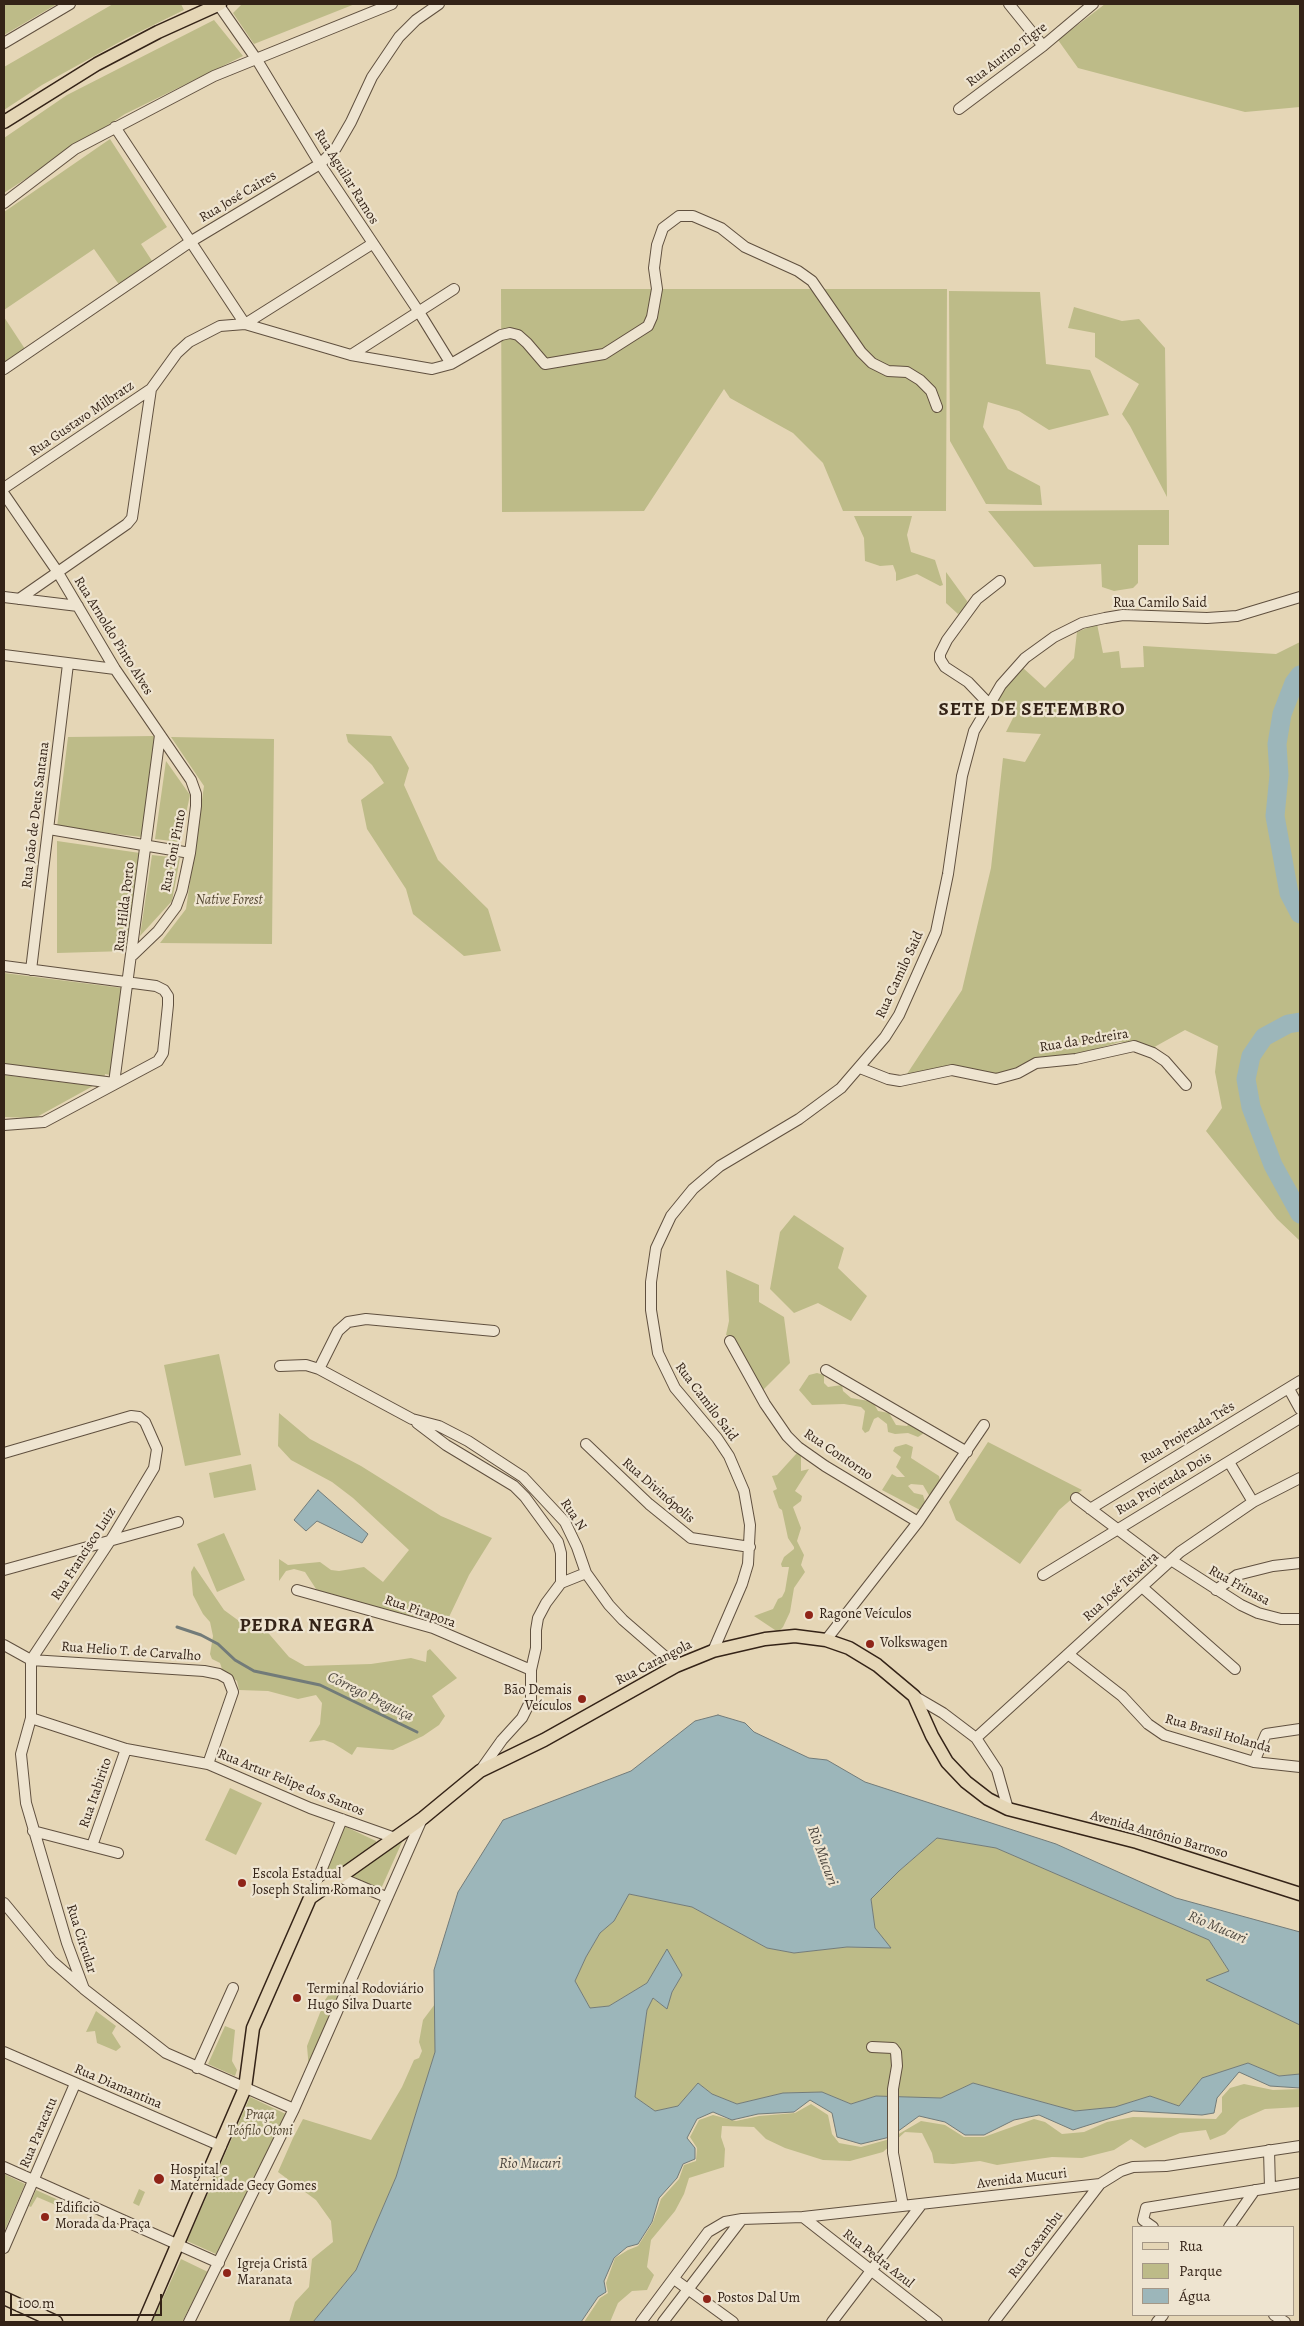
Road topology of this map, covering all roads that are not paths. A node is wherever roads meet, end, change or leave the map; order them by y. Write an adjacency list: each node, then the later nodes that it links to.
1 (70, 4): 8 (street)
2 (219, 4): 7 (main road); 10 (street, Rua Aguilar Ramos)
3 (392, 4): 10 (street)
4 (439, 4): 14 (street, Rua José Caires)
5 (1009, 4): 9 (street)
6 (1093, 4): 9 (street, Rua Aurino Tigre)
7 (197, 8): 12 (main road)
8 (4, 43)
9 (1043, 46): 11 (street, Rua Aurino Tigre)
10 (257, 60): 13 (street); 14 (street, Rua Aguilar Ramos)
11 (959, 109)
12 (4, 122)
13 (115, 127): 15 (street); 16 (street)
14 (320, 164): 16 (street, Rua José Caires); 17 (street, Rua Aguilar Ramos)
15 (4, 204)
16 (190, 242): 20 (street); 23 (street, Rua José Caires)
17 (372, 244): 19 (street, Rua Aguilar Ramos); 20 (street, Rua Gustavo Milbratz)
18 (454, 289): 19 (street)
19 (418, 312): 21 (street); 22 (street, Rua Aguilar Ramos)
20 (245, 324): 21 (street); 24 (street, Rua Gustavo Milbratz)
21 (351, 355): 22 (street)
22 (451, 364): 25 (street)
23 (4, 369)
24 (151, 389): 26 (street, Rua Gustavo Milbratz); 28 (street)
25 (937, 407)
26 (4, 488)
27 (4, 494): 28 (street, Rua Arnoldo Pinto Alves)
28 (57, 571): 32 (street); 33 (street, Rua Arnoldo Pinto Alves)
29 (1000, 581): 37 (street)
30 (4, 597): 32 (street)
31 (1300, 597): 37 (street, Rua Camilo Said)
32 (19, 599): 33 (street)
33 (78, 606): 36 (street, Rua Arnoldo Pinto Alves)
34 (4, 655): 35 (street)
35 (68, 664): 36 (street); 40 (street, Rua João de Deus Santana)
36 (115, 669): 38 (street, Rua Arnoldo Pinto Alves)
37 (989, 704): 47 (street, Rua Camilo Said)
38 (160, 735): 39 (street, Rua Arnoldo Pinto Alves); 41 (street, Rua Hilda Porto)
39 (196, 794): 42 (street, Rua Toni Pinto)
40 (49, 829): 41 (street); 45 (street, Rua João de Deus Santana)
41 (146, 845): 42 (street); 43 (street, Rua Hilda Porto)
42 (190, 853): 43 (street, Rua Toni Pinto)
43 (133, 955): 46 (street, Rua Hilda Porto)
44 (4, 966): 45 (street)
45 (31, 970): 46 (street)
46 (129, 982): 49 (street, Rua Hilda Porto); 49 (street)
47 (860, 1068): 50 (street, Rua da Pedreira); 78 (street, Rua Camilo Said)
48 (4, 1069): 49 (street)
49 (114, 1083): 51 (street)
50 (1186, 1085)
51 (4, 1125)
52 (494, 1331): 55 (street)
53 (730, 1341): 74 (street, Rua Contorno)
54 (280, 1366): 55 (street, Rua N)
55 (319, 1369): 61 (street, Rua N)
56 (826, 1370): 64 (street)
57 (1300, 1382): 58 (street, Rua Projetada Três)
58 (1288, 1388): 59 (street); 72 (street, Rua Projetada Três)
59 (1300, 1409)
60 (1300, 1418): 66 (street, Rua Projetada Dois)
61 (412, 1419): 67 (street, Rua N); 69 (street, Rua N)
62 (984, 1425): 64 (street)
63 (586, 1444): 78 (street, Rua Divinópolis)
64 (967, 1452): 74 (street)
65 (4, 1453): 76 (street, Rua Francisco Luiz)
66 (1229, 1462): 71 (street); 75 (street, Rua Projetada Dois)
67 (510, 1468): 69 (street); 77 (street, Rua N)
68 (1300, 1478): 71 (street, Rua José Teixeira)
69 (503, 1479): 79 (street, Rua N)
70 (1076, 1498): 72 (street, Rua Frinasa)
71 (1253, 1502): 80 (street, Rua José Teixeira)
72 (1090, 1509): 75 (street, Rua Frinasa)
73 (178, 1522): 76 (street)
74 (918, 1522): 90 (street)
75 (1117, 1528): 80 (street, Rua Frinasa); 84 (street, Rua Projetada Dois)
76 (112, 1538): 82 (street); 94 (street, Rua Francisco Luiz)
77 (577, 1547): 79 (street); 83 (street, Rua N)
78 (750, 1547): 92 (street, Rua Camilo Said)
79 (561, 1553): 85 (street, Rua N)
80 (1168, 1563): 86 (street, Rua José Teixeira); 88 (street, Rua Frinasa)
81 (1300, 1563): 88 (street)
82 (4, 1570)
83 (586, 1573): 85 (street); 95 (street, Rua N)
84 (1043, 1576)
85 (561, 1583): 97 (street)
86 (1142, 1587): 93 (street, Rua José Teixeira); 96 (street)
87 (297, 1590): 97 (street, Rua Pirapora)
88 (1216, 1590): 89 (street, Rua Frinasa)
89 (1300, 1619)
90 (826, 1640): 92 (main road, Rua Carangola); 98 (main road, Rua Carangola)
91 (4, 1645): 94 (street, Rua Helio T. de Carvalho)
92 (713, 1651): 95 (main road, Rua Carangola)
93 (1068, 1654): 101 (street, Rua José Teixeira); 103 (street, Rua Brasil Holanda)
94 (31, 1660): 99 (street); 104 (street, Rua Helio T. de Carvalho)
95 (676, 1666): 106 (main road, Rua Carangola)
96 (1235, 1669)
97 (531, 1670): 106 (street)
98 (914, 1696): 101 (street); 107 (main road, Avenida Antônio Barroso)
99 (31, 1718): 102 (street, Rua Artur Felipe dos Santos); 110 (street, Rua Circular)
100 (1300, 1729): 103 (street)
101 (976, 1738): 107 (street)
102 (126, 1749): 104 (street, Rua Artur Felipe dos Santos); 112 (street, Rua Itabirito)
103 (1254, 1762): 105 (street, Rua Brasil Holanda)
104 (208, 1764): 109 (street, Rua Artur Felipe dos Santos)
105 (1300, 1766)
106 (480, 1772): 108 (main road, Rua Carangola)
107 (1008, 1809): 115 (main road, Avenida Antônio Barroso)
108 (423, 1818): 111 (main road); 116 (street)
109 (342, 1819): 111 (street, Rua Artur Felipe dos Santos); 117 (street)
110 (33, 1831): 112 (street, Rua Itabirito); 120 (street, Rua Circular)
111 (395, 1838): 114 (main road)
112 (92, 1846): 113 (street, Rua Itabirito)
113 (118, 1853)
114 (339, 1877): 116 (street); 117 (main road)
115 (1300, 1894)
116 (386, 1897): 126 (street)
117 (310, 1898): 125 (main road)
118 (4, 1903): 120 (street)
119 (233, 1988): 123 (street)
120 (84, 1989): 123 (street, Rua Circular)
121 (872, 2047): 137 (street)
122 (5, 2056): 124 (street, Rua Diamantina)
123 (198, 2068): 125 (street, Rua Circular)
124 (76, 2084): 127 (street, Rua Diamantina); 131 (street, Rua Paracatu)
125 (245, 2088): 126 (street, Rua Circular); 127 (main road)
126 (294, 2109): 144 (street)
127 (221, 2146): 142 (main road)
128 (1300, 2146): 129 (street, Avenida Mucuri)
129 (1269, 2150): 132 (street, Avenida Mucuri); 134 (street)
130 (4, 2167): 131 (street)
131 (34, 2180): 142 (street); 143 (street, Rua Paracatu)
132 (1100, 2184): 136 (street, Avenida Mucuri); 157 (street, Rua Caxambu)
133 (1300, 2184): 134 (street)
134 (1270, 2188): 135 (street)
135 (1255, 2190): 140 (street); 141 (street)
136 (921, 2205): 137 (street, Avenida Mucuri); 145 (street)
137 (903, 2206): 138 (street, Avenida Mucuri)
138 (802, 2217): 139 (street, Avenida Mucuri); 145 (street, Rua Pedra Azul)
139 (742, 2219): 146 (street, Avenida Mucuri); 147 (street)
140 (1151, 2226)
141 (1230, 2226)
142 (178, 2245): 144 (street); 150 (main road)
143 (4, 2248)
144 (218, 2263): 151 (street)
145 (870, 2271): 155 (street); 156 (street, Rua Pedra Azul)
146 (674, 2279): 147 (street); 152 (street, Avenida Mucuri)
147 (690, 2289): 153 (street); 154 (street)
148 (4, 2298): 149 (main road)
149 (56, 2322)
150 (144, 2322)
151 (189, 2322)
152 (641, 2322)
153 (663, 2322)
154 (733, 2322)
155 (832, 2322)
156 (937, 2322)
157 (994, 2322)

